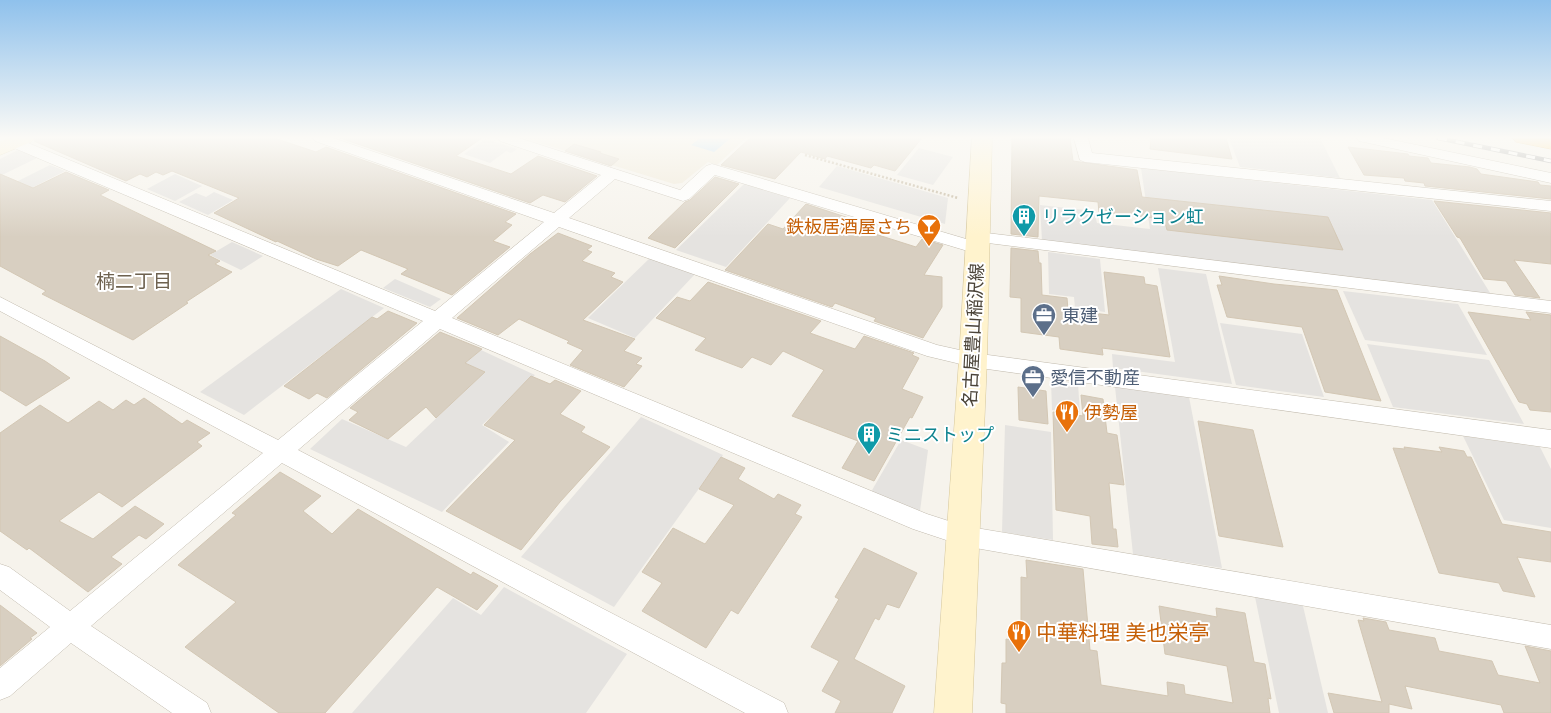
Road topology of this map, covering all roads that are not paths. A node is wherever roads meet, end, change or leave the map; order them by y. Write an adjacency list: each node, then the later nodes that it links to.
1 (82, 171): 15 (street)
2 (417, 171): 11 (street)
3 (710, 171): 8 (street)
4 (720, 171): 12 (street)
5 (981, 171): 12 (main road, 名古屋豊山稲沢線)
6 (1221, 171): 10 (street)
7 (1520, 171): 9 (street)
8 (614, 172): 11 (street)
9 (1551, 178)
10 (1551, 206)
11 (557, 219): 15 (street); 16 (street)
12 (978, 243): 14 (street); 16 (main road, 名古屋豊山稲沢線)
13 (0, 303): 18 (street)
14 (1551, 307)
15 (440, 319): 18 (street); 19 (street)
16 (973, 360): 17 (street); 19 (main road, 名古屋豊山稲沢線)
17 (1551, 440)
18 (280, 452): 21 (street); 25 (street)
19 (964, 536): 22 (street); 26 (main road, 名古屋豊山稲沢線)
20 (0, 575): 21 (street)
21 (70, 628): 23 (street); 24 (street)
22 (1551, 637)
23 (0, 686)
24 (197, 713)
25 (774, 713)
26 (953, 713)

